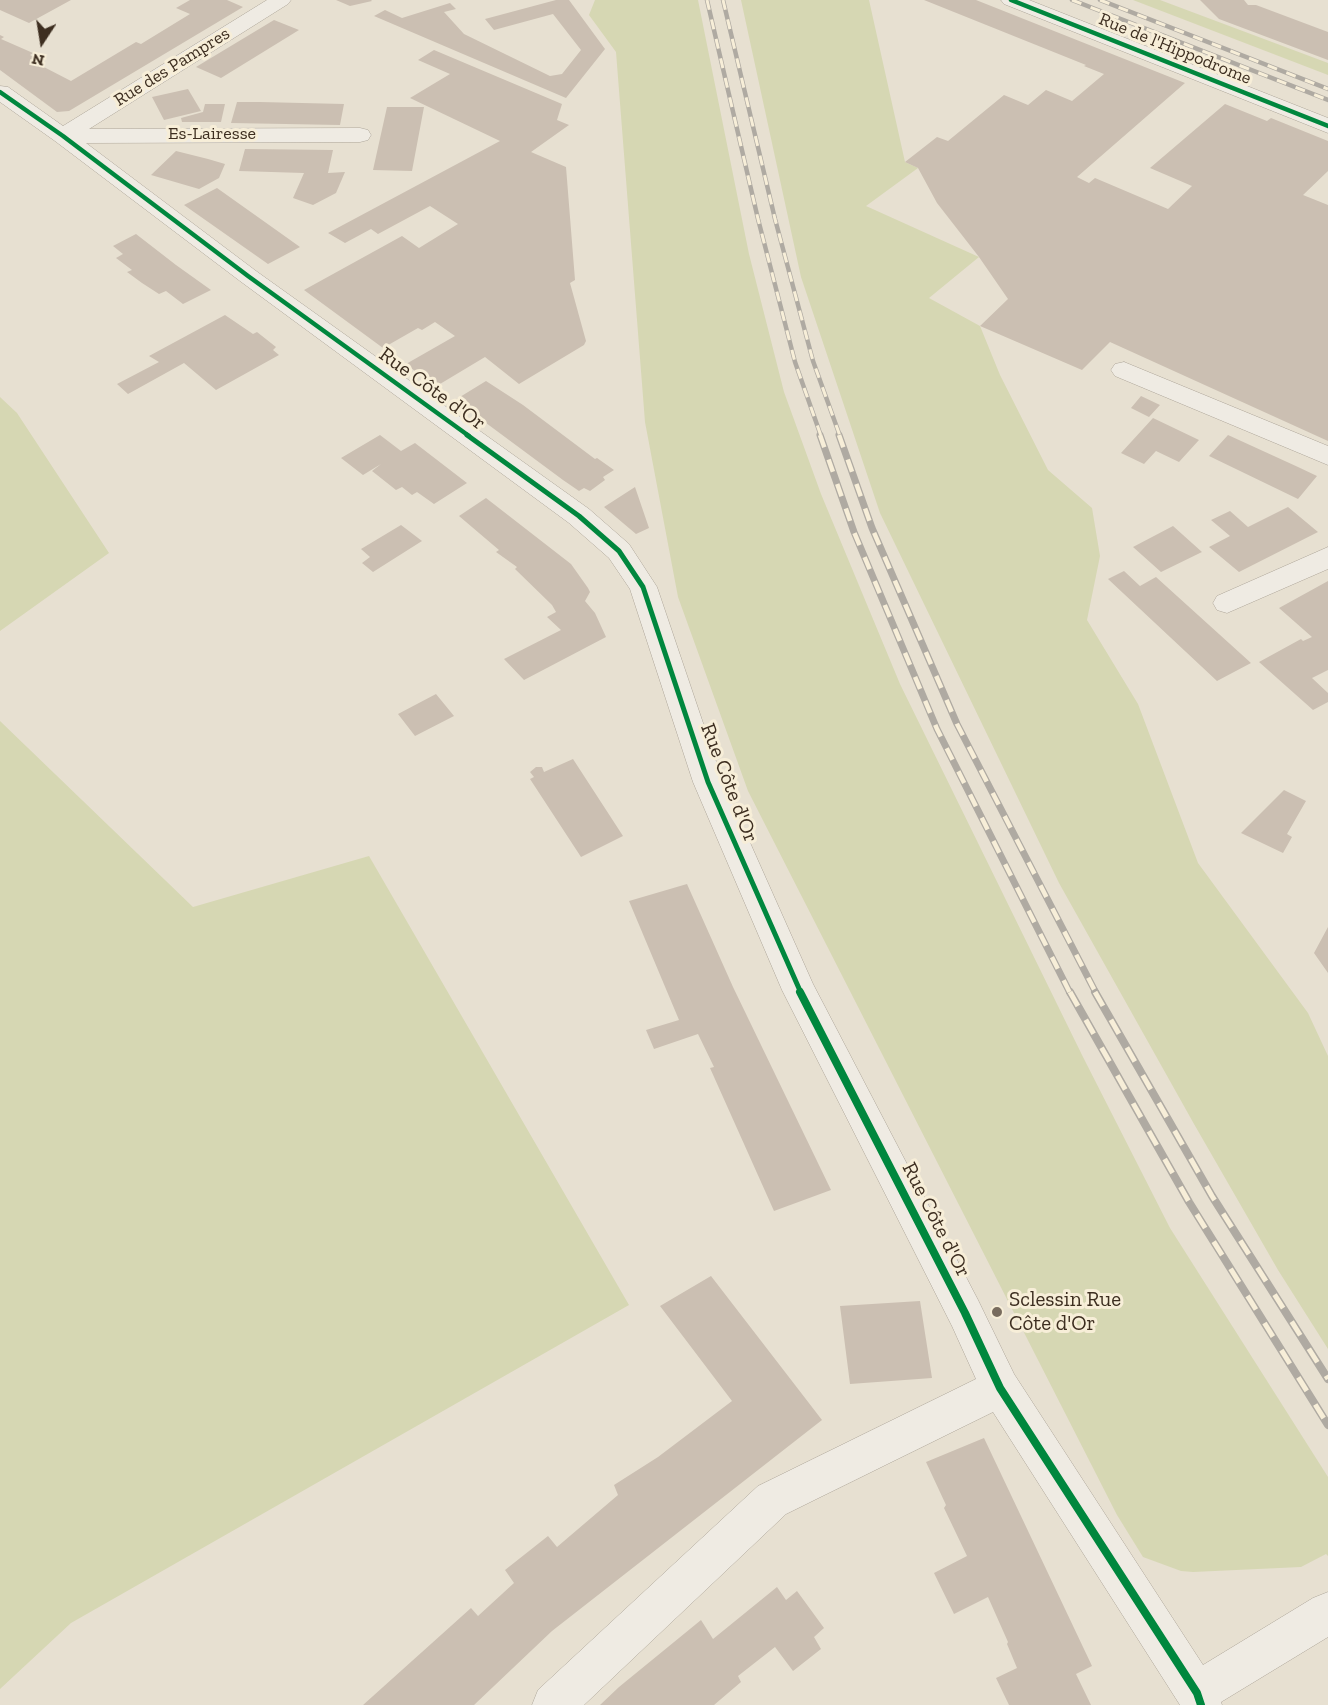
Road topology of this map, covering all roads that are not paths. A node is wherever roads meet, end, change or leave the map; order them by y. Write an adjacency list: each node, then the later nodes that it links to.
1 (281, 0): 6 (street, Rue des Pampres)
2 (1011, 0): 4 (street, Rue de l'Hippodrome)
3 (0, 92): 6 (street, Rue Côte d'Or)
4 (1328, 126)
5 (360, 135): 6 (street, Es-Lairesse)
6 (63, 136): 11 (street, Rue Côte d'Or)
7 (1124, 370): 8 (street)
8 (1328, 456)
9 (1328, 557): 10 (street)
10 (1227, 603)
11 (1000, 1388): 13 (street, Rue Côte d'Or); 14 (street)
12 (1328, 1613): 13 (street)
13 (1199, 1699)
14 (554, 1705)

